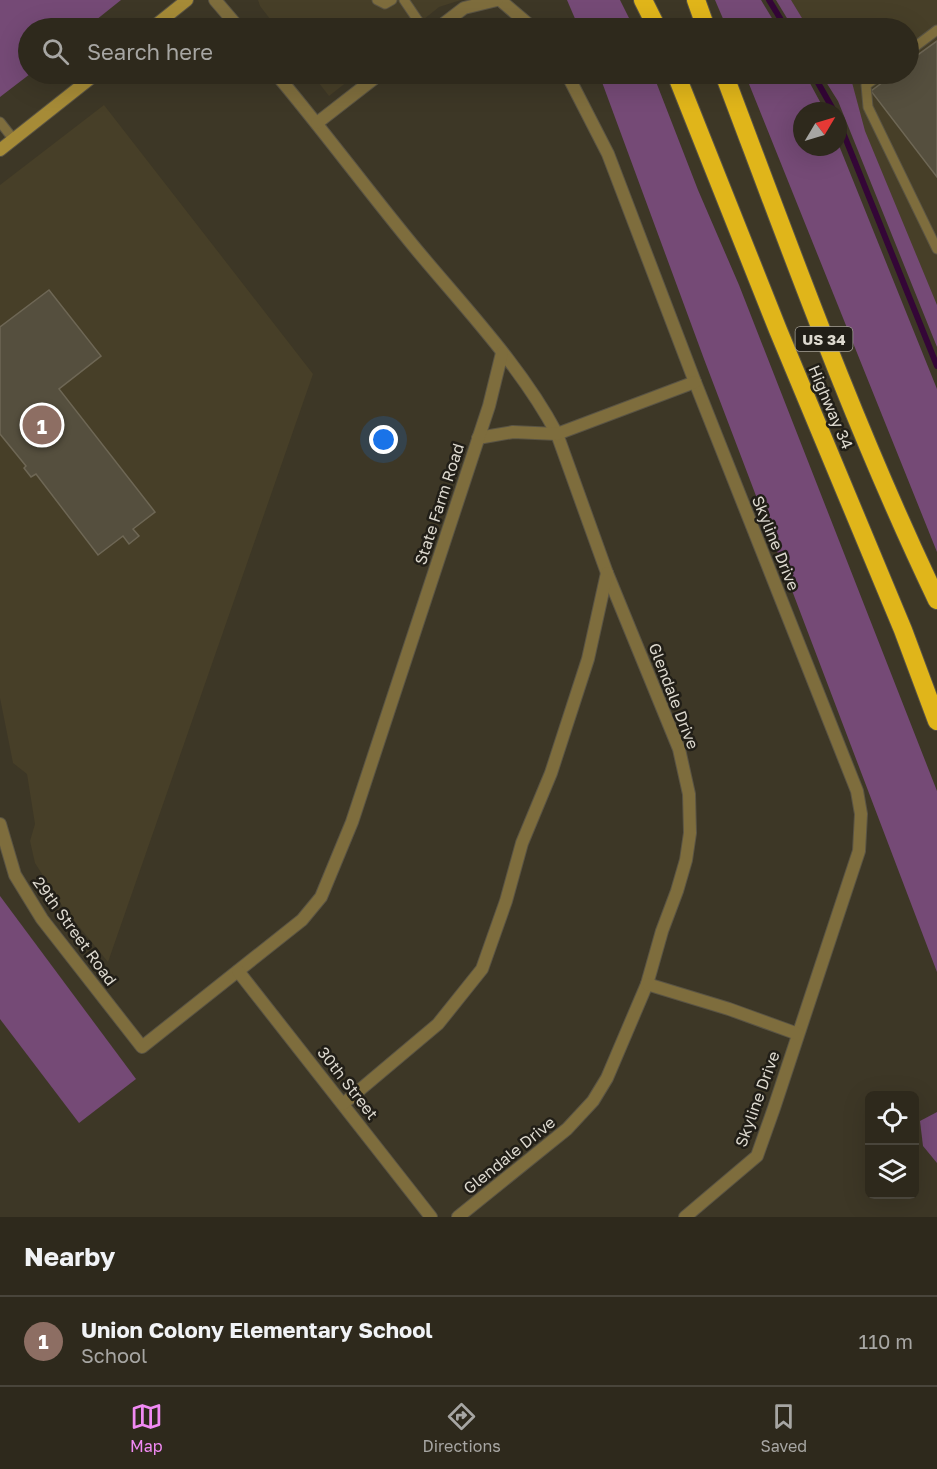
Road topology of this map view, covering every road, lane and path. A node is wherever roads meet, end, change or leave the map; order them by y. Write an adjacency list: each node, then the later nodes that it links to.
1 (187, 0): 9 (main road)
2 (214, 0): 10 (street)
3 (377, 0): 4 (lane)
4 (392, 0)
5 (404, 0): 11 (lane)
6 (499, 0): 12 (street); 13 (street)
7 (643, 0): 14 (highway)
8 (696, 0): 15 (highway)
9 (164, 18)
10 (230, 18)
11 (416, 18)
12 (451, 18)
13 (521, 18)
14 (652, 18)
15 (702, 18)
16 (937, 30): 17 (lane)
17 (919, 44)
18 (84, 84): 27 (main road)
19 (284, 84): 26 (street)
20 (367, 84): 26 (street)
21 (572, 84): 31 (street, Skyline Drive)
22 (680, 84): 36 (highway, Highway 34 / US 34)
23 (728, 84): 35 (highway, Highway 34 / US 34)
24 (867, 84): 29 (lane)
25 (0, 122): 27 (lane)
26 (317, 123): 30 (street)
27 (14, 140): 28 (main road)
28 (0, 150)
29 (937, 249)
30 (502, 353): 32 (street, Glendale Drive); 33 (street, State Farm Road)
31 (695, 382): 32 (street); 42 (street, Skyline Drive)
32 (557, 434): 33 (street); 34 (street, Glendale Drive)
33 (478, 438): 40 (street, State Farm Road)
34 (607, 573): 41 (street, Glendale Drive); 44 (street)
35 (937, 600)
36 (903, 630): 37 (highway); 38 (highway, Highway 34 / US 34)
37 (937, 693)
38 (937, 721)
39 (0, 824): 43 (street, 29th Street Road)
40 (238, 971): 43 (street, State Farm Road); 44 (street, 30th Street)
41 (647, 984): 42 (street, Skyline Drive); 46 (street, Glendale Drive)
42 (798, 1034): 47 (street, Skyline Drive)
43 (142, 1047)
44 (343, 1104): 45 (street, 30th Street)
45 (431, 1217)
46 (458, 1217)
47 (685, 1217)

